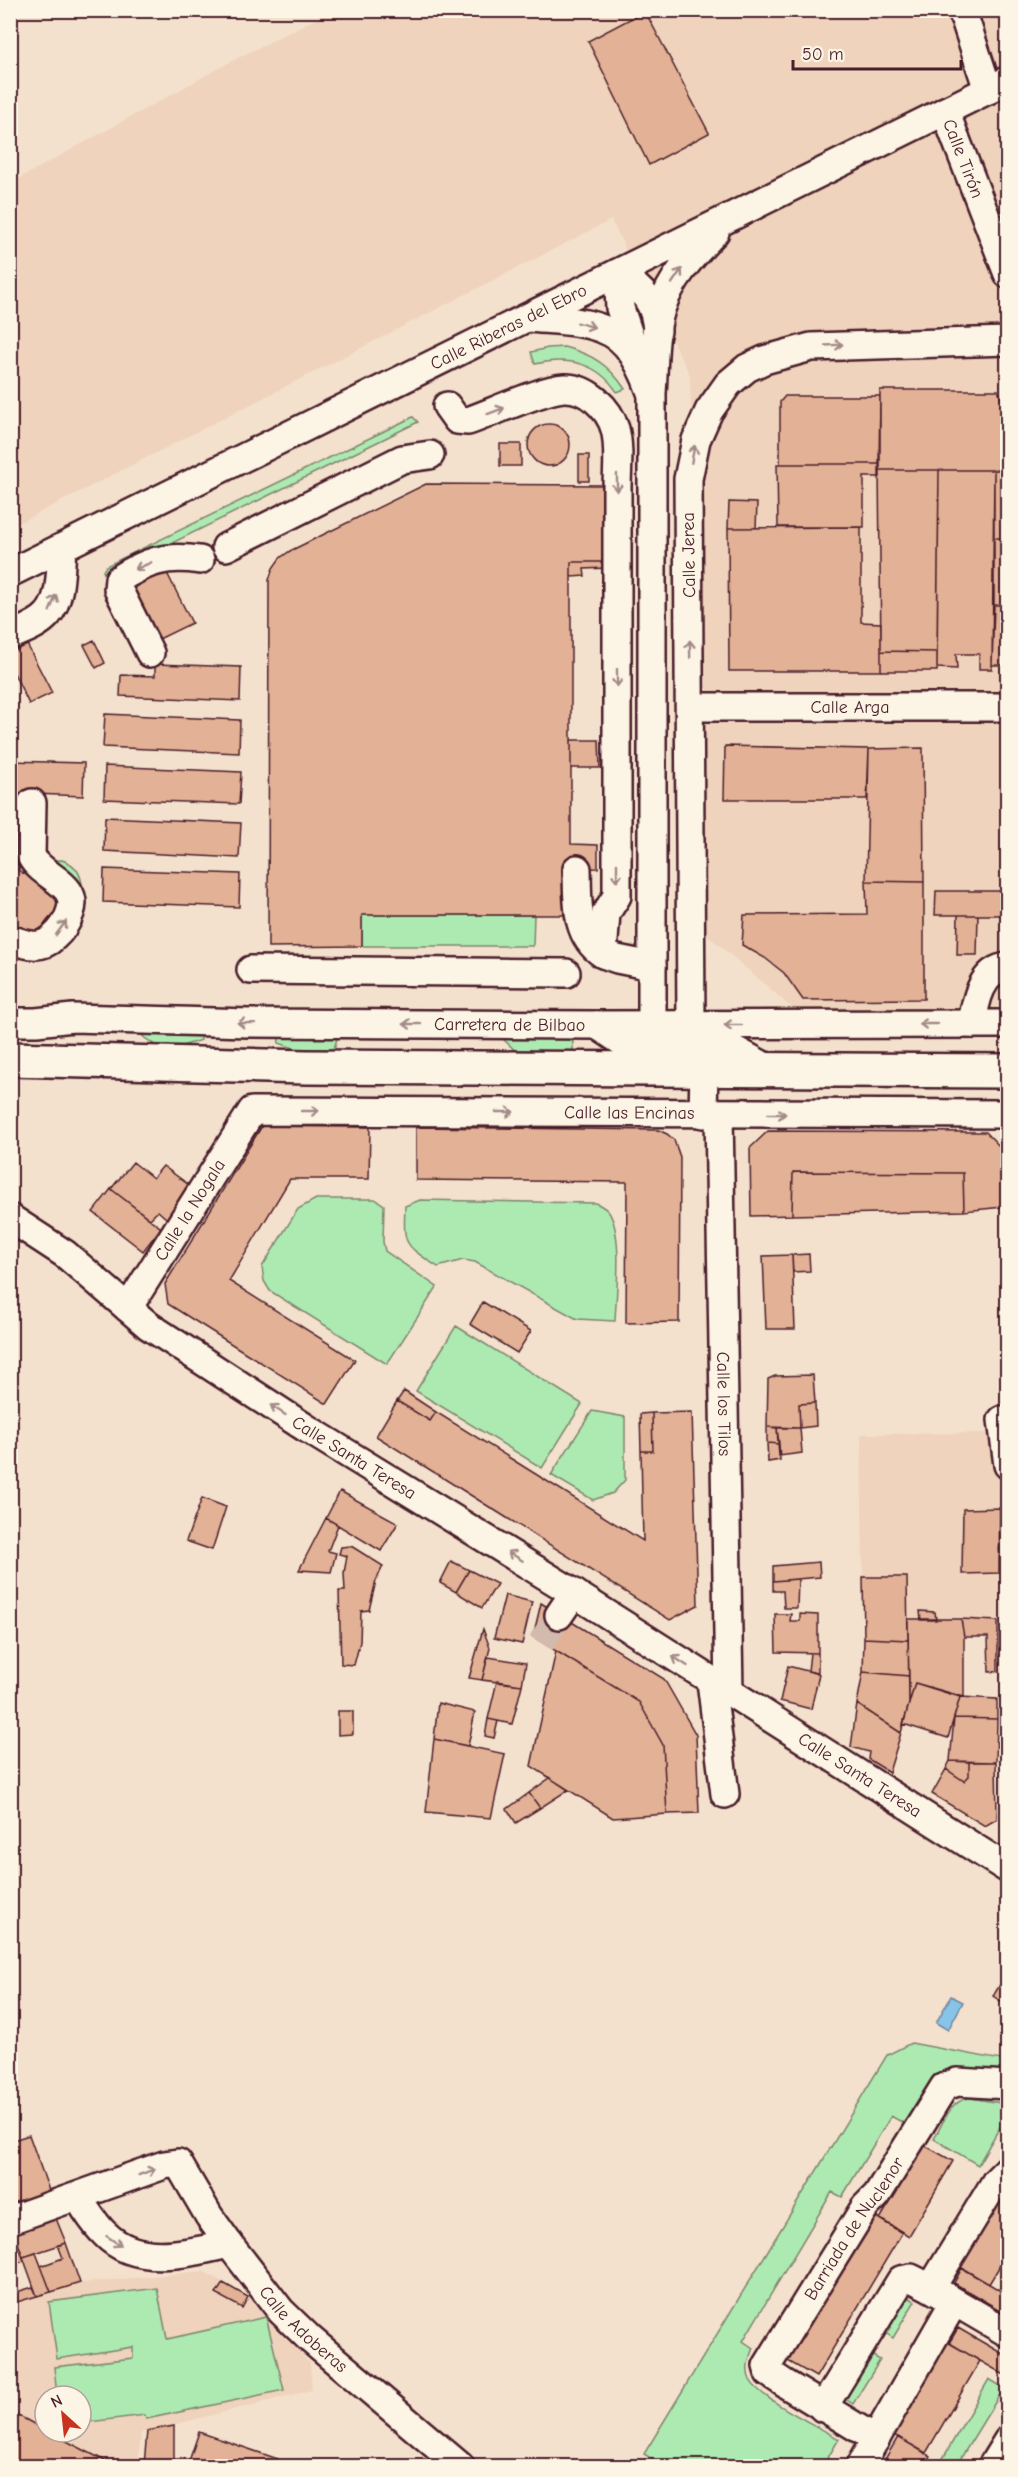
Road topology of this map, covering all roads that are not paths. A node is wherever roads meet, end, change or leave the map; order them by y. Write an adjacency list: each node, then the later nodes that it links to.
1 (962, 10): 2 (street)
2 (998, 85): 3 (street, Calle Riberas del Ebro)
3 (945, 111): 4 (street, Calle Riberas del Ebro); 6 (street, Calle Tirón)
4 (728, 218): 5 (street, Calle Riberas del Ebro); 8 (street, Calle Jerea, one-way to 4)
5 (618, 273): 7 (street, Calle Riberas del Ebro); 8 (street, Calle Jerea); 10 (street, Calle Jerea)
6 (1008, 274)
7 (528, 318): 10 (street, Calle Jerea, one-way to 10); 15 (street, Calle Riberas del Ebro)
8 (657, 338): 11 (street, Calle Jerea)
9 (1008, 341): 20 (street, Calle Jerea, one-way to 9)
10 (638, 362): 11 (street, Calle Jerea)
11 (652, 393): 28 (street, Calle Jerea)
12 (447, 406): 25 (street, one-way to 25)
13 (430, 455): 14 (street)
14 (226, 547)
15 (62, 549): 17 (street, Calle Riberas del Ebro); 18 (street, one-way to 15)
16 (200, 560): 19 (street, one-way to 19)
17 (10, 573)
18 (10, 636)
19 (150, 653)
20 (691, 707): 21 (street, Calle Arga); 36 (street, Calle Jerea)
21 (1008, 707)
22 (32, 803): 24 (street, one-way to 22)
23 (577, 869): 25 (street)
24 (10, 939)
25 (603, 954): 28 (street)
26 (1008, 967): 33 (street)
27 (251, 969): 29 (street)
28 (652, 972): 35 (street); 37 (street, Calle Jerea)
29 (566, 973)
30 (10, 1011): 31 (street)
31 (73, 1018): 32 (street, Carretera de Bilbao); 35 (street, Carretera de Bilbao, one-way to 31)
32 (10, 1022)
33 (972, 1024): 34 (street); 36 (street, one-way to 36)
34 (1008, 1024)
35 (604, 1025): 37 (street)
36 (691, 1025): 37 (street); 38 (street)
37 (657, 1037): 38 (street)
38 (703, 1059): 39 (main road); 40 (main road); 42 (street, Calle los Tilos)
39 (12, 1060)
40 (1001, 1071): 43 (street)
41 (252, 1111): 42 (street, Calle las Encinas, one-way to 42); 45 (street, Calle la Nogala)
42 (711, 1114): 43 (street, Calle las Encinas, one-way to 43); 48 (street, Calle los Tilos)
43 (1000, 1114)
44 (10, 1218): 45 (street, Calle Santa Teresa)
45 (128, 1308): 48 (street, Calle Santa Teresa, one-way to 45)
46 (1002, 1420): 47 (street)
47 (1008, 1465)
48 (720, 1687): 49 (street); 50 (street, Calle Santa Teresa)
49 (725, 1794)
50 (1008, 1869)
51 (1008, 2085): 60 (street, Barriada de Nuclenor)
52 (1008, 2169): 58 (street)
53 (77, 2197): 54 (street, Calle Adoberas, one-way to 54); 55 (street); 57 (street, one-way to 57)
54 (211, 2219): 56 (street, Calle Adoberas); 57 (street)
55 (10, 2220)
56 (229, 2244): 57 (street); 63 (street, Calle Adoberas)
57 (143, 2255)
58 (943, 2295): 59 (street); 60 (street); 61 (street)
59 (1008, 2333)
60 (824, 2408): 61 (street, Barriada de Nuclenor)
61 (876, 2439): 64 (street)
62 (1008, 2440): 65 (street)
63 (460, 2466)
64 (860, 2466)
65 (992, 2466)

